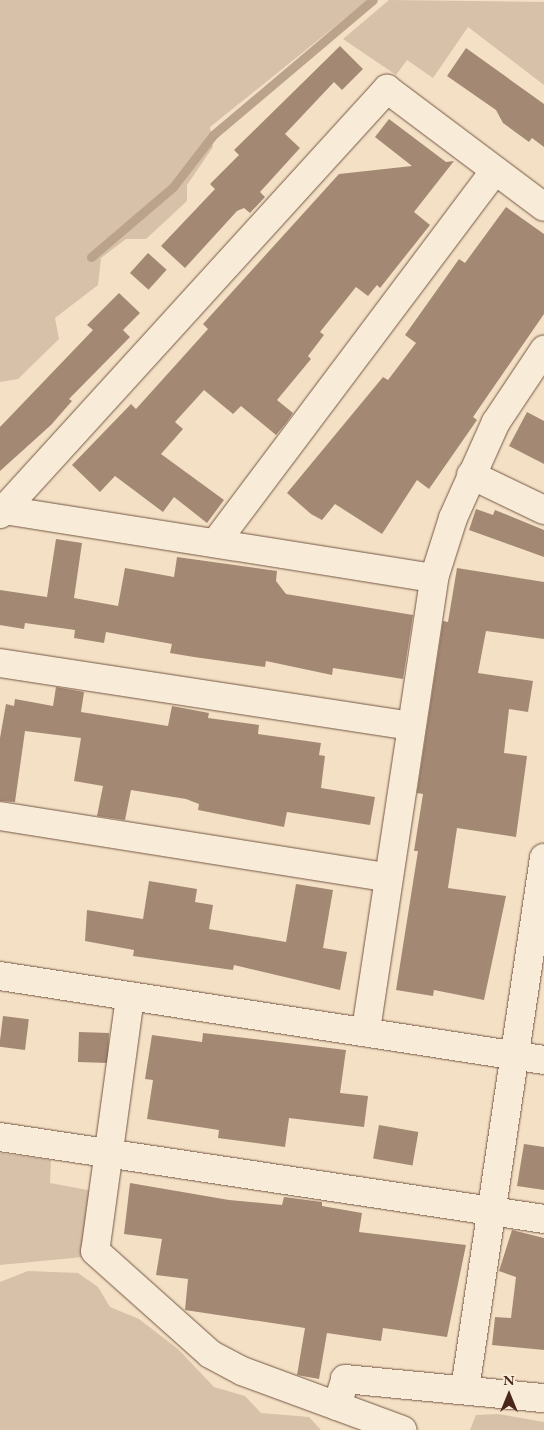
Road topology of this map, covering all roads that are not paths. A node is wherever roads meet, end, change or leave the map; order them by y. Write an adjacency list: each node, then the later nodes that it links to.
1 (495, 171): 2 (street); 6 (street); 7 (street)
2 (544, 207)
3 (544, 350): 4 (street)
4 (471, 475): 5 (street); 8 (street)
5 (544, 510)
6 (2, 512): 7 (street)
7 (216, 542): 8 (street)
8 (434, 578): 10 (street)
9 (0, 663): 10 (street)
10 (411, 726): 13 (street)
11 (0, 816): 13 (street)
12 (544, 858): 17 (street)
13 (386, 877): 16 (street)
14 (0, 976): 15 (street)
15 (130, 996): 16 (street); 20 (street)
16 (366, 1030): 17 (street)
17 (512, 1056): 18 (street); 21 (street)
18 (544, 1060)
19 (0, 1137): 20 (street)
20 (110, 1154): 21 (street); 25 (street)
21 (494, 1212): 22 (street); 23 (street)
22 (544, 1219)
23 (465, 1389): 24 (street); 25 (street)
24 (544, 1398)
25 (337, 1406): 26 (street)
26 (402, 1430)

